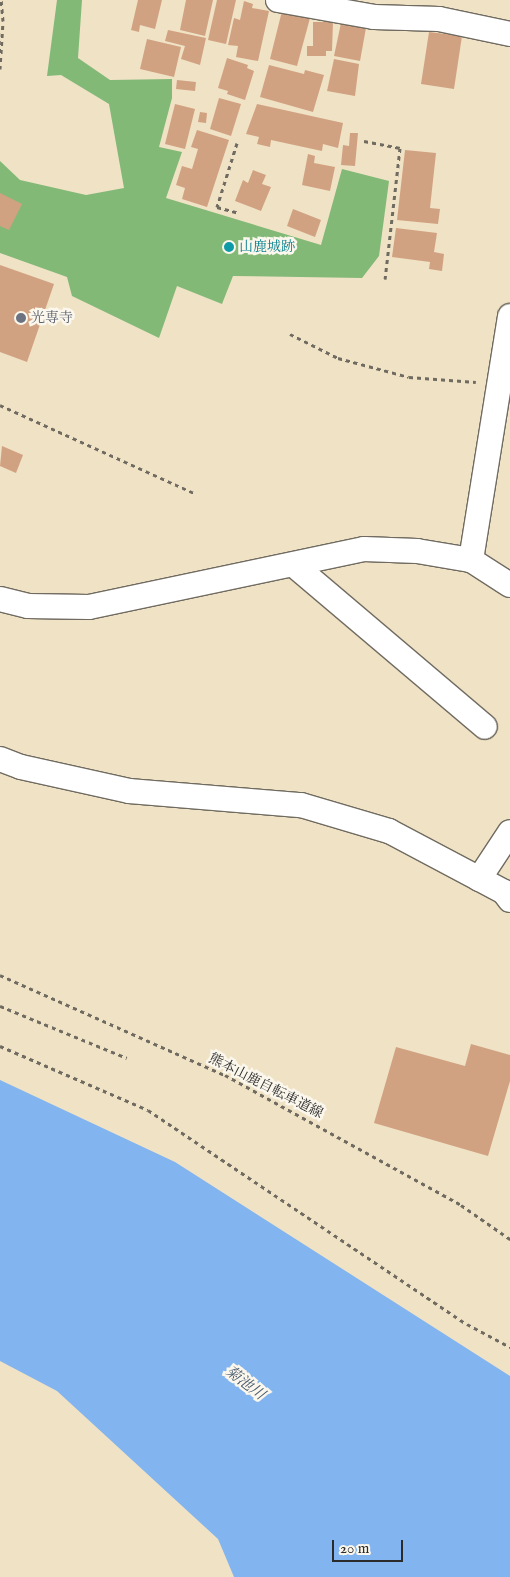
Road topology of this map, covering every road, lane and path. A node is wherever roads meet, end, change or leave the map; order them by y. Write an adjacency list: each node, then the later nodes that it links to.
1 (0, 0): 4 (path)
2 (278, 0): 3 (street)
3 (510, 34)
4 (0, 69)
5 (364, 141): 8 (path)
6 (237, 143): 7 (path)
7 (239, 213)
8 (385, 279)
9 (510, 316): 11 (street)
10 (290, 334): 11 (path)
11 (499, 383): 14 (street)
12 (0, 405): 13 (path)
13 (194, 494)
14 (471, 560): 15 (street); 16 (street)
15 (294, 565): 17 (street); 18 (street)
16 (510, 586)
17 (0, 600)
18 (485, 727)
19 (0, 760): 21 (street)
20 (510, 832): 21 (street)
21 (479, 879): 22 (street)
22 (510, 900)
23 (0, 975): 27 (path, 熊本山鹿自転車道線)
24 (0, 1006): 26 (path)
25 (0, 1046): 28 (path)
26 (127, 1058)
27 (510, 1239)
28 (510, 1347)

